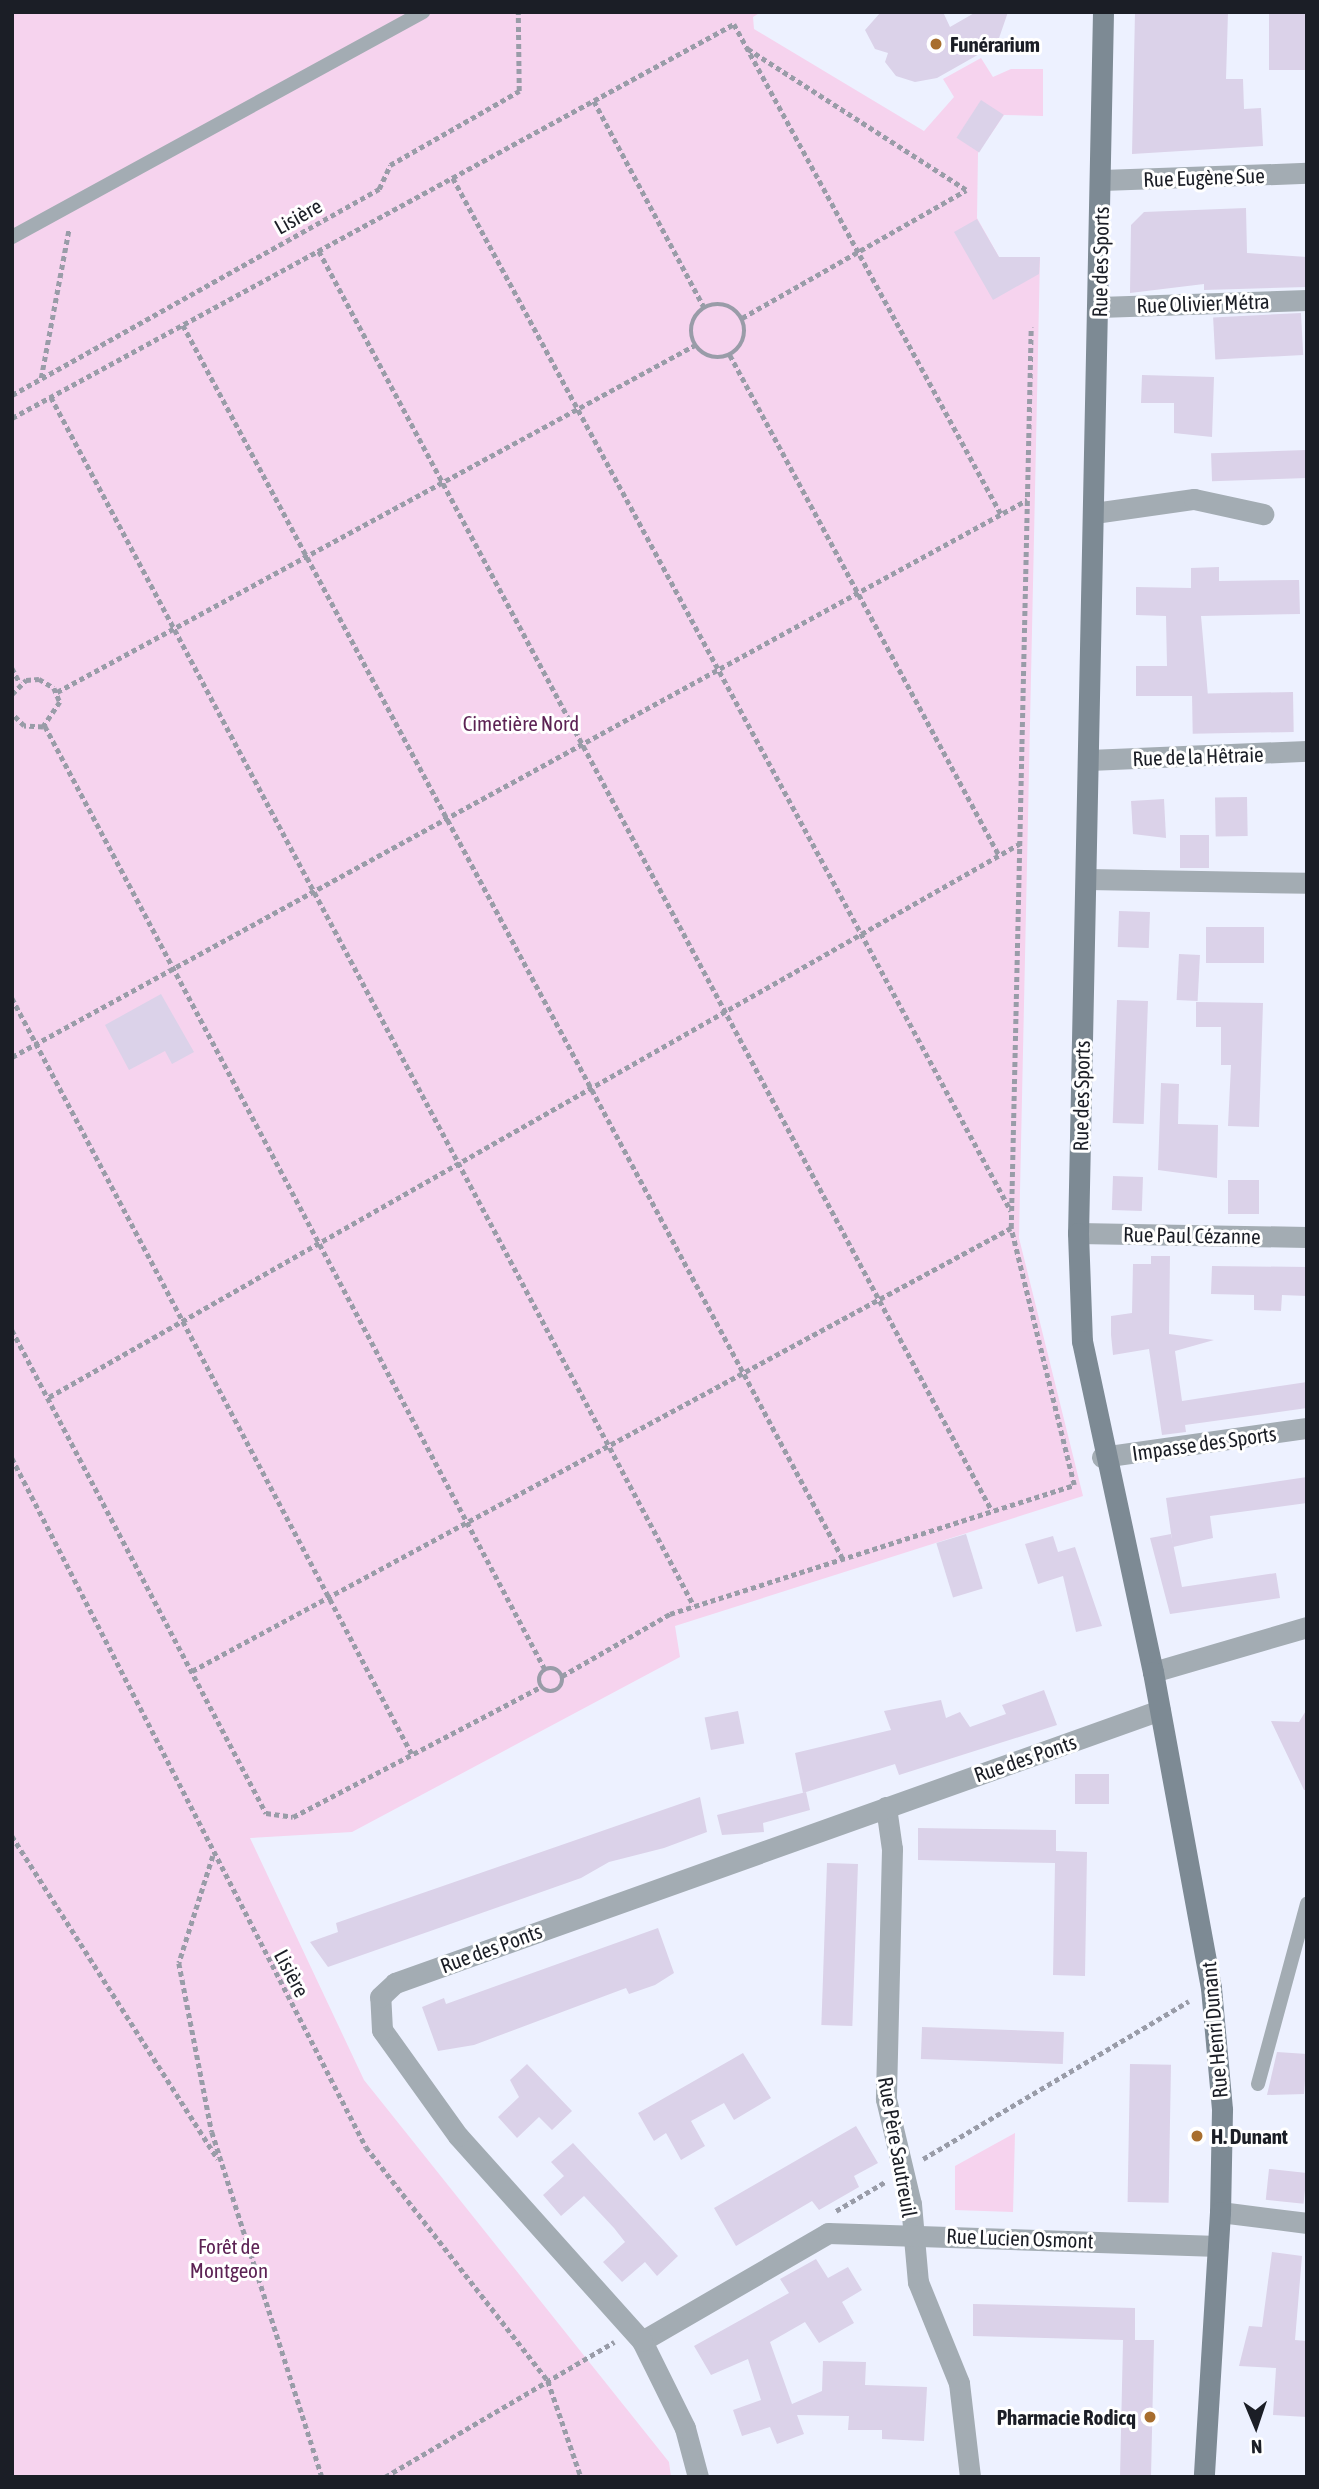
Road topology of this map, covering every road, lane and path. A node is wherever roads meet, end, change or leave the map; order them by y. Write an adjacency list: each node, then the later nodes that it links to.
1 (423, 12): 9 (lane)
2 (518, 12): 21 (path, Lisière)
3 (1103, 12): 8 (street, Rue des Sports)
4 (747, 48): 5 (path); 12 (path); 12 (path)
5 (594, 101): 7 (path); 15 (path)
6 (1307, 173): 8 (street, Rue Eugène Sue)
7 (453, 178): 11 (path); 24 (path)
8 (1102, 180): 14 (street, Rue des Sports)
9 (73, 204): 10 (lane); 21 (path)
10 (12, 237)
11 (319, 251): 17 (path); 26 (path)
12 (858, 253): 16 (path); 29 (path)
13 (1307, 300): 14 (street, Rue Olivier Métra)
14 (1099, 306): 28 (street, Rue des Sports)
15 (704, 307): 16 (path); 19 (path)
16 (742, 318): 20 (path)
17 (184, 325): 23 (path); 31 (path)
18 (1031, 327): 27 (path)
19 (695, 345): 20 (path); 24 (path)
20 (730, 355): 32 (path)
21 (40, 379): 22 (path, Lisière)
22 (12, 395)
23 (51, 397): 25 (path); 33 (path)
24 (579, 408): 26 (path); 35 (path)
25 (12, 418)
26 (444, 482): 31 (path); 41 (path)
27 (1028, 499): 29 (path); 45 (path)
28 (1094, 513): 30 (street); 43 (street, Rue des Sports)
29 (1001, 514): 32 (path)
30 (1263, 514)
31 (308, 556): 33 (path); 44 (path)
32 (858, 593): 35 (path); 46 (path)
33 (174, 629): 37 (path); 49 (path)
34 (12, 668): 36 (path)
35 (718, 669): 41 (path); 50 (path)
36 (20, 683): 37 (path); 38 (path)
37 (57, 692): 40 (path)
38 (12, 694)
39 (12, 714): 40 (path)
40 (45, 726): 51 (path)
41 (583, 743): 44 (path); 53 (path)
42 (1307, 751): 43 (street, Rue de la Hêtraie)
43 (1088, 760): 47 (street, Rue des Sports)
44 (448, 817): 49 (path); 56 (path)
45 (1019, 843): 46 (path); 58 (path)
46 (999, 855): 50 (path)
47 (1087, 879): 48 (street); 60 (street, Rue des Sports)
48 (1307, 883)
49 (315, 891): 51 (path); 57 (path)
50 (859, 935): 53 (path); 58 (path)
51 (173, 968): 54 (path); 62 (path)
52 (12, 998): 54 (path)
53 (727, 1010): 56 (path); 63 (path)
54 (36, 1043): 55 (path); 64 (path)
55 (12, 1056)
56 (592, 1086): 57 (path); 66 (path)
57 (459, 1164): 62 (path); 69 (path)
58 (1012, 1212): 59 (path)
59 (1012, 1228): 63 (path); 72 (path)
60 (1078, 1233): 61 (street, Rue Paul Cézanne); 70 (street, Rue des Sports)
61 (1307, 1237)
62 (320, 1244): 64 (path); 73 (path)
63 (880, 1299): 66 (path); 72 (path)
64 (184, 1322): 67 (path); 75 (path)
65 (12, 1330): 67 (path)
66 (744, 1372): 69 (path); 74 (path)
67 (49, 1397): 79 (path)
68 (1307, 1428): 70 (street, Impasse des Sports)
69 (609, 1446): 73 (path); 76 (path)
70 (1102, 1457): 80 (street, Rue des Sports)
71 (12, 1458): 87 (path, Lisière)
72 (992, 1511): 74 (path)
73 (468, 1522): 75 (path); 78 (path)
74 (842, 1559): 76 (path)
75 (329, 1597): 79 (path); 84 (path)
76 (694, 1606): 81 (path)
77 (1307, 1627): 80 (street)
78 (545, 1669): 81 (path); 82 (path)
79 (192, 1671): 84 (path)
80 (1153, 1672): 83 (street, Rue Henri Dunant)
81 (562, 1675): 82 (path)
82 (541, 1687): 84 (path)
83 (1160, 1710): 85 (street, Rue des Ponts); 91 (street, Rue Henri Dunant)
84 (412, 1754)
85 (886, 1807): 93 (street, Rue Père Sautreuil); 95 (street, Rue des Ponts)
86 (12, 1836): 90 (path)
87 (213, 1855): 90 (path); 96 (path, Lisière)
88 (1307, 1904): 89 (lane)
89 (1258, 2084)
90 (222, 2165): 97 (path)
91 (1220, 2212): 92 (street); 94 (street, Rue Henri Dunant)
92 (1307, 2223)
93 (913, 2234): 94 (street, Rue Lucien Osmont); 95 (street, Rue Lucien Osmont); 101 (street, Rue Père Sautreuil)
94 (1218, 2246): 102 (street, Rue Henri Dunant)
95 (638, 2336): 96 (path); 100 (street, Rue des Ponts)
96 (548, 2381): 98 (path); 99 (path, Lisière)
97 (322, 2477)
98 (384, 2477)
99 (581, 2477)
100 (698, 2477)
101 (970, 2477)
102 (1203, 2477)

